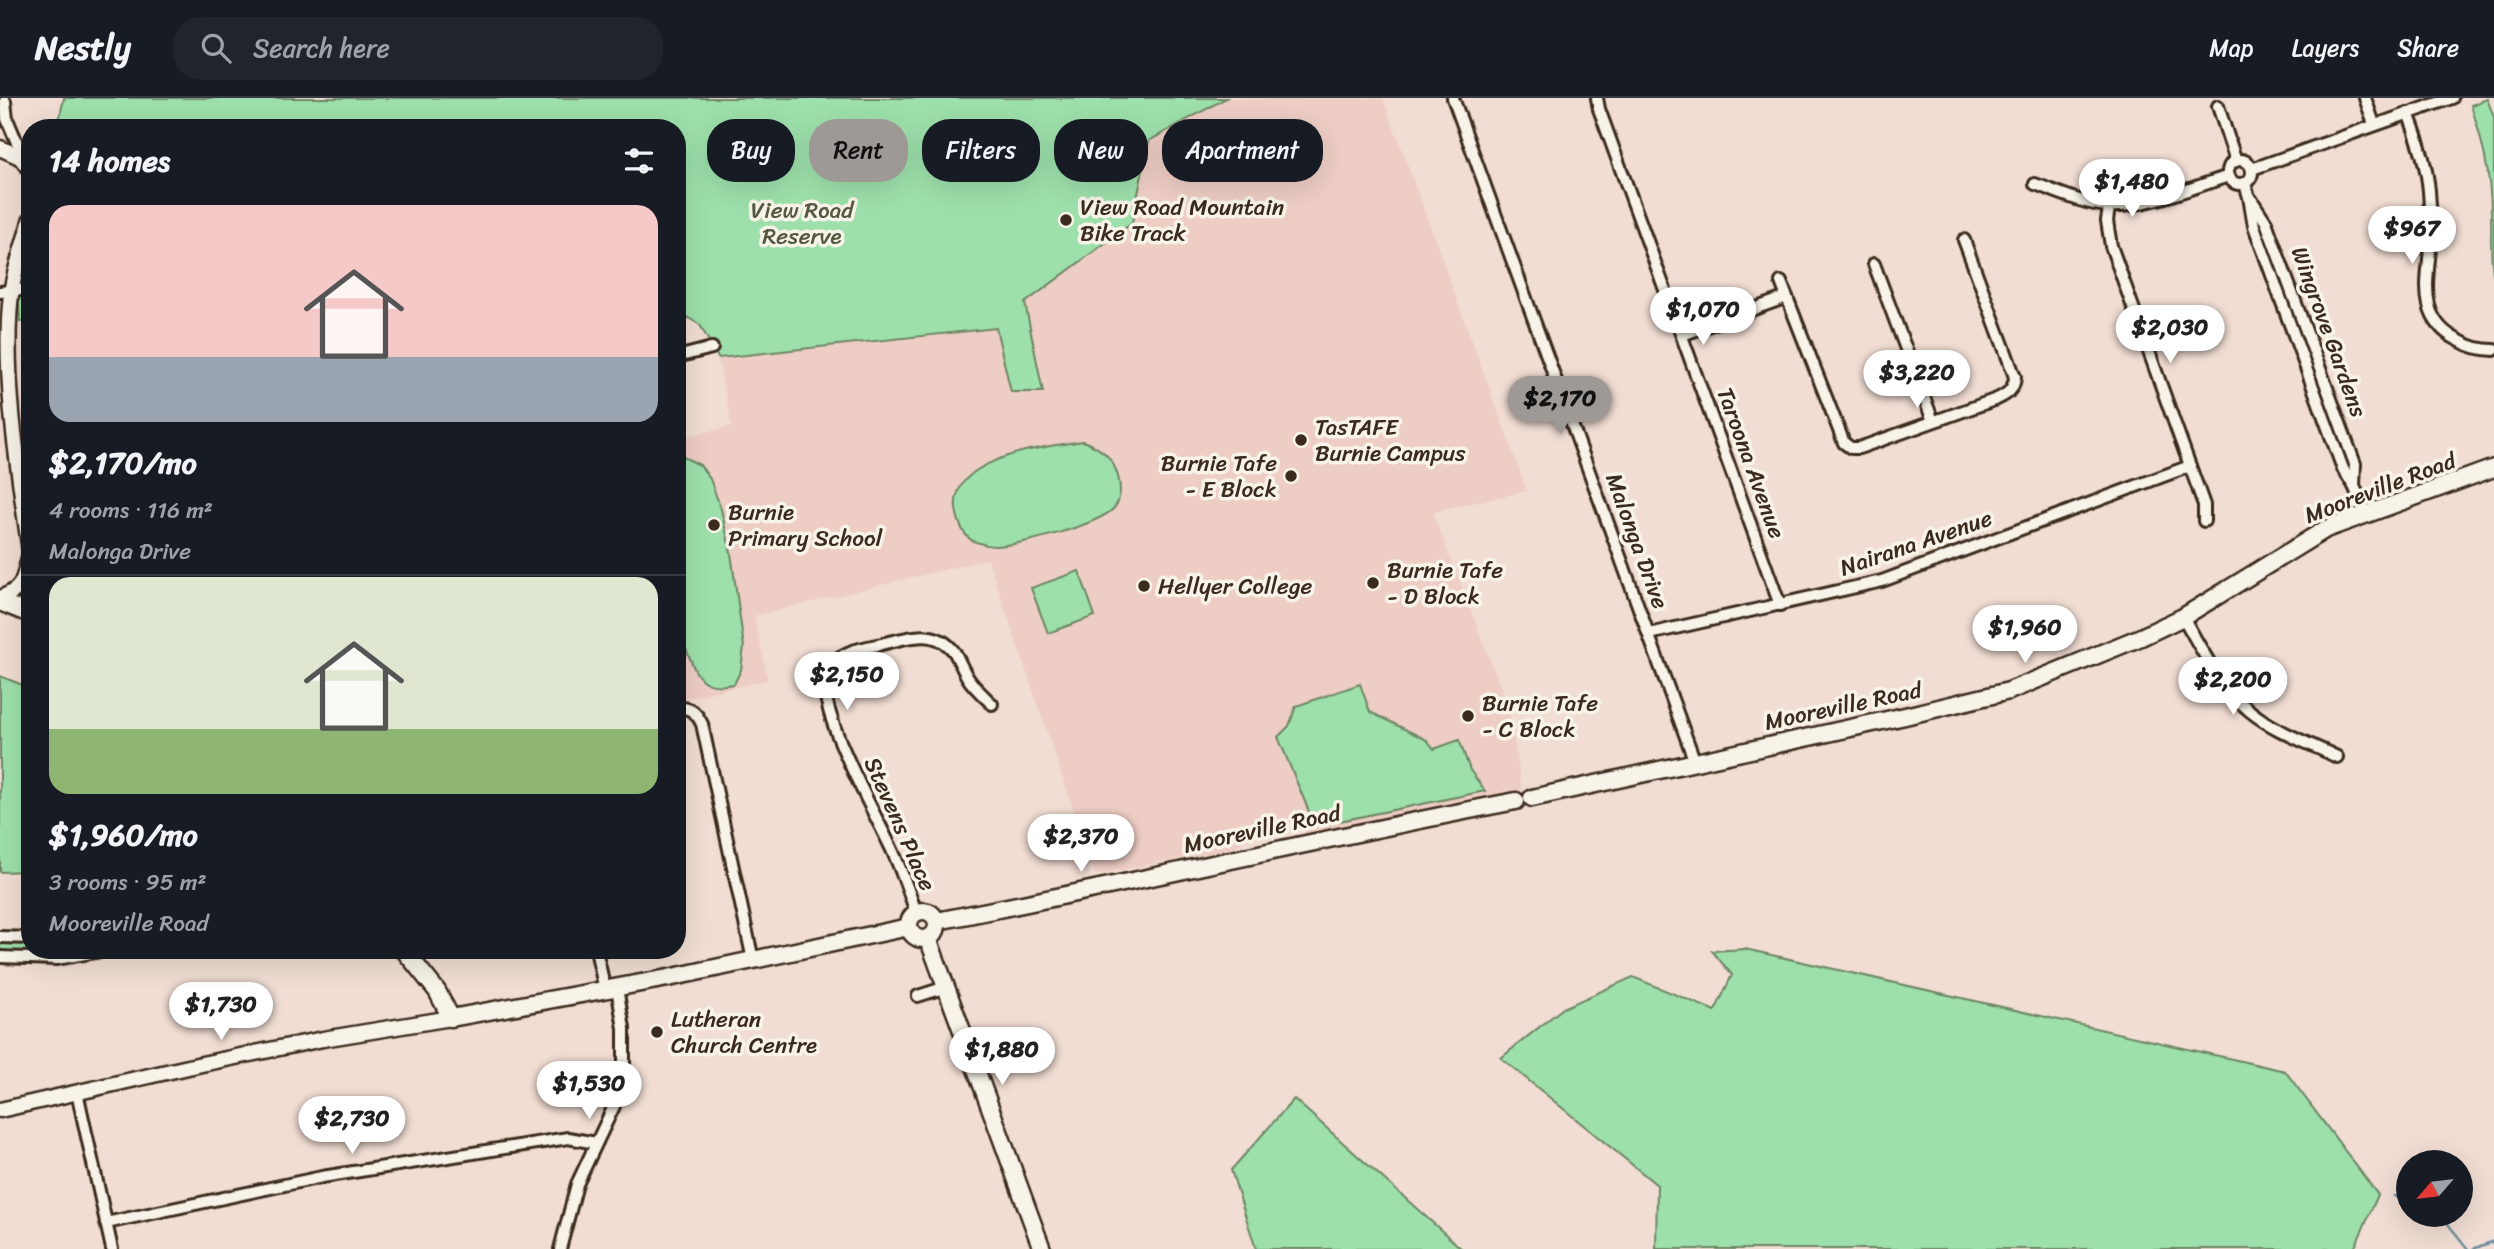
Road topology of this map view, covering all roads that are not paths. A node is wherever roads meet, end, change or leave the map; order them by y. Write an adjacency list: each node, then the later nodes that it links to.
1 (1453, 98): 40 (street, Malonga Drive)
2 (1597, 98): 25 (street, Taroona Avenue)
3 (2365, 98): 9 (street)
4 (2452, 98): 7 (street)
5 (6, 99): 8 (street); 11 (street)
6 (2218, 106): 13 (street)
7 (2408, 113): 9 (street); 27 (street)
8 (0, 117)
9 (2374, 124): 14 (street)
10 (0, 148): 12 (street)
11 (21, 152)
12 (21, 161)
13 (2236, 161): 14 (street); 15 (street)
14 (2252, 169): 17 (street)
15 (2229, 177): 17 (street); 18 (street)
16 (2035, 184): 18 (street)
17 (2245, 184): 33 (street, Wingrove Gardens)
18 (2109, 206): 30 (street)
19 (1964, 240): 29 (street)
20 (21, 248): 23 (street)
21 (1874, 264): 29 (street)
22 (1781, 282): 24 (street)
23 (6, 292): 32 (street)
24 (1787, 298): 25 (street); 29 (street)
25 (1682, 335): 37 (street, Taroona Avenue)
26 (712, 348): 28 (street)
27 (2494, 349)
28 (686, 355)
29 (1933, 421)
30 (2190, 466): 34 (street); 37 (street, Nairana Avenue)
31 (2494, 468): 33 (main road, Mooreville Road)
32 (21, 488)
33 (2365, 513): 39 (main road, Mooreville Road)
34 (2204, 521)
35 (21, 583): 36 (street)
36 (0, 600): 38 (main road)
37 (1780, 605): 40 (street, Nairana Avenue)
38 (21, 610)
39 (2183, 617): 43 (street); 44 (main road, Mooreville Road)
40 (1649, 634): 44 (street, Malonga Drive)
41 (992, 704): 45 (street, Stevens Place)
42 (686, 708): 57 (street)
43 (2337, 757)
44 (1695, 762): 46 (main road, Mooreville Road)
45 (916, 912): 46 (main road); 47 (main road)
46 (937, 921): 50 (main road)
47 (909, 927): 50 (main road); 57 (main road)
48 (0, 937): 49 (street)
49 (21, 938)
50 (928, 939): 58 (main road)
51 (0, 957): 52 (street)
52 (21, 958)
53 (38, 959): 54 (street)
54 (62, 959)
55 (411, 959): 61 (main road)
56 (599, 959): 59 (street)
57 (753, 960): 59 (main road)
58 (946, 987): 60 (street); 68 (main road)
59 (611, 989): 61 (main road); 64 (street)
60 (918, 996)
61 (451, 1018): 62 (street)
62 (76, 1092): 63 (street); 65 (street)
63 (0, 1110)
64 (596, 1143): 65 (street); 67 (street)
65 (106, 1223): 66 (street)
66 (112, 1249)
67 (560, 1249)
68 (1042, 1249)

